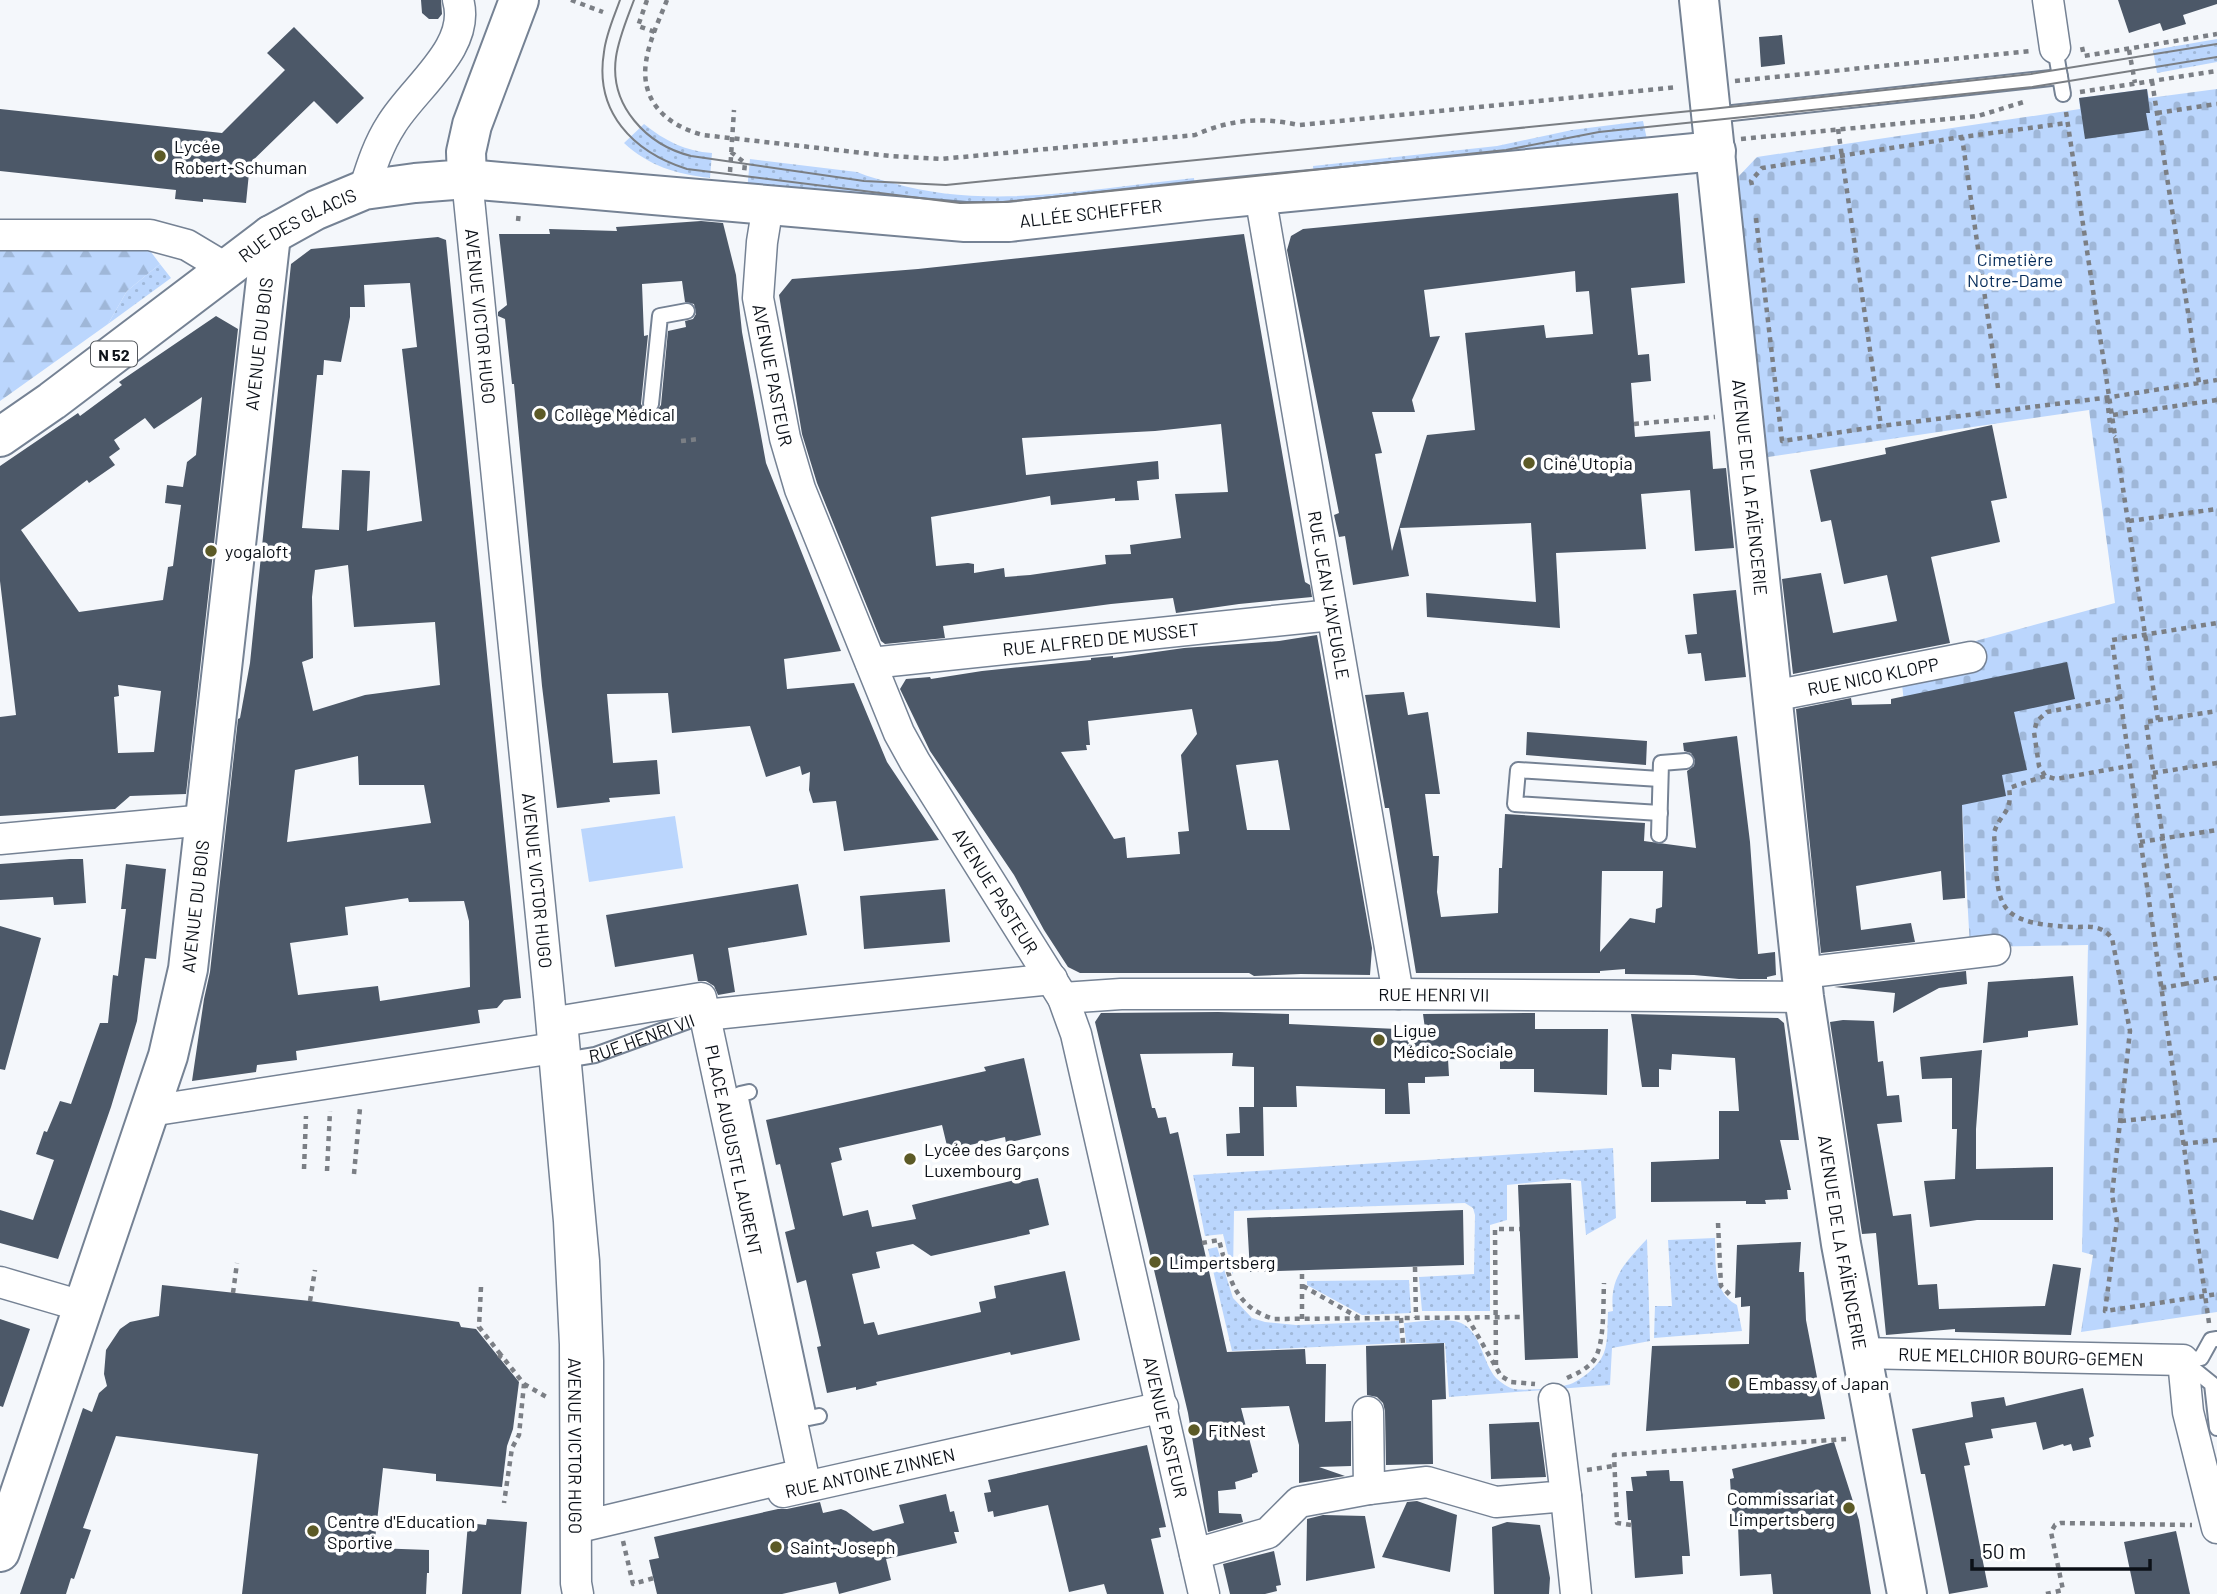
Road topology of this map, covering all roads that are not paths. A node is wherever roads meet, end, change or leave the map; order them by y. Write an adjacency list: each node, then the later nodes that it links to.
1 (458, 0): 10 (street)
2 (519, 0): 9 (main road)
3 (1699, 0): 8 (main road, AVENUE DE LA FAÏENCERIE)
4 (2048, 0): 5 (street)
5 (2069, 47): 6 (lane)
6 (2060, 77): 7 (lane); 8 (lane)
7 (2063, 94)
8 (1721, 122): 11 (main road, ALLÉE SCHEFFER); 22 (main road, AVENUE DE LA FAÏENCERIE)
9 (467, 179): 10 (main road, RUE DES GLACIS / N 52); 12 (main road, ALLÉE SCHEFFER); 34 (street, AVENUE VICTOR HUGO)
10 (364, 190): 14 (main road, RUE DES GLACIS / N 52)
11 (1260, 195): 12 (main road, ALLÉE SCHEFFER); 19 (street, RUE JEAN L'AVEUGLE)
12 (768, 205): 21 (street, AVENUE PASTEUR)
13 (0, 235): 15 (street)
14 (271, 235): 15 (main road, RUE DES GLACIS / N 52); 26 (main road, AVENUE DU BOIS)
15 (227, 269): 18 (main road, RUE DES GLACIS / N 52)
16 (687, 311): 17 (lane)
17 (651, 404)
18 (0, 437)
19 (1332, 615): 21 (street, RUE ALFRED DE MUSSET); 32 (street, RUE JEAN L'AVEUGLE)
20 (1971, 657): 22 (street, RUE NICO KLOPP)
21 (870, 663): 31 (street, AVENUE PASTEUR)
22 (1773, 696): 30 (main road, AVENUE DE LA FAÏENCERIE)
23 (1686, 761): 24 (lane)
24 (1660, 779): 25 (lane); 25 (lane)
25 (1660, 813): 27 (lane)
26 (205, 820): 28 (street); 36 (main road, AVENUE DU BOIS)
27 (1660, 835)
28 (0, 839)
29 (1995, 950): 30 (street)
30 (1803, 985): 32 (street, RUE HENRI VII); 40 (main road, AVENUE DE LA FAÏENCERIE)
31 (1058, 988): 32 (street, RUE HENRI VII); 33 (street, RUE HENRI VII); 43 (street, AVENUE PASTEUR)
32 (1398, 994)
33 (705, 1015): 34 (street, PLACE AUGUSTE LAURENT); 34 (street, PLACE AUGUSTE LAURENT)
34 (560, 1051): 36 (street); 50 (street, AVENUE VICTOR HUGO)
35 (749, 1092): 45 (lane)
36 (150, 1111): 38 (main road, AVENUE DU BOIS)
37 (0, 1282): 38 (street)
38 (85, 1307): 51 (main road, AVENUE DU BOIS)
39 (2214, 1340): 41 (lane)
40 (1860, 1353): 41 (street, RUE MELCHIOR BOURG-GEMEN); 56 (main road, AVENUE DE LA FAÏENCERIE)
41 (2183, 1360): 46 (lane); 49 (street)
42 (1551, 1388): 48 (street)
43 (1163, 1406): 50 (street, RUE ANTOINE ZINNEN); 52 (street, AVENUE PASTEUR)
44 (1368, 1412): 47 (street)
45 (819, 1416)
46 (2217, 1428)
47 (1369, 1489): 48 (street); 52 (street)
48 (1566, 1496): 55 (street)
49 (2208, 1526)
50 (577, 1538): 53 (street, AVENUE VICTOR HUGO)
51 (0, 1552)
52 (1195, 1554): 54 (street, AVENUE PASTEUR)
53 (575, 1590)
54 (1204, 1594)
55 (1576, 1594)
56 (1907, 1594)

